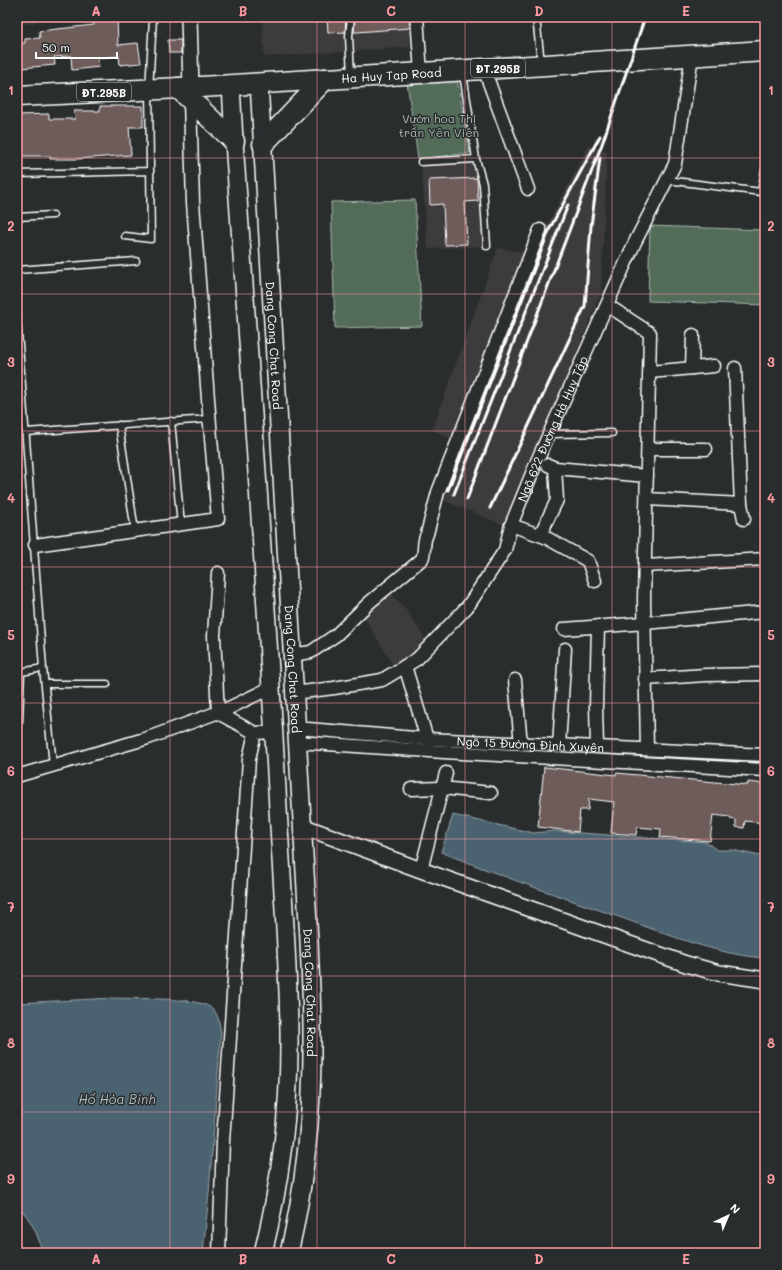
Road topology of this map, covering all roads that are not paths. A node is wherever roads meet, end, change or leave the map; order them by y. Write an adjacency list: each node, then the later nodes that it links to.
1 (189, 17): 18 (street)
2 (198, 17): 18 (street)
3 (351, 17): 13 (lane)
4 (417, 17): 12 (street)
5 (536, 17): 9 (lane)
6 (153, 18): 17 (lane)
7 (765, 51): 8 (main road, Ha Huy Tap Road / ĐT.295B)
8 (692, 56): 9 (main road, Ha Huy Tap Road / ĐT.295B); 27 (street, Ngõ 622 Đường Hà Huy Tập)
9 (541, 65): 10 (main road, Ha Huy Tap Road / ĐT.295B)
10 (484, 69): 11 (main road, Ha Huy Tap Road / ĐT.295B); 28 (street)
11 (463, 70): 12 (main road, Ha Huy Tap Road / ĐT.295B); 22 (lane)
12 (422, 73): 13 (main road, Ha Huy Tap Road / ĐT.295B)
13 (351, 77): 14 (main road, Ha Huy Tap Road / ĐT.295B)
14 (325, 79): 15 (main road, Ha Huy Tap Road / ĐT.295B); 21 (main road)
15 (258, 83): 16 (main road, Ha Huy Tap Road / ĐT.295B); 21 (main road, Dang Cong Chat Road)
16 (231, 85): 18 (main road, Ha Huy Tap Road / ĐT.295B); 20 (main road, Dang Cong Chat Road)
17 (149, 90): 18 (main road, Ha Huy Tap Road / ĐT.295B); 19 (main road, Ha Huy Tap Road / ĐT.295B); 25 (lane)
18 (190, 91): 20 (main road); 43 (street)
19 (17, 96)
20 (234, 141): 70 (main road, Dang Cong Chat Road)
21 (263, 144): 71 (main road, Dang Cong Chat Road)
22 (476, 160): 23 (lane); 33 (lane)
23 (421, 162)
24 (765, 170): 27 (lane)
25 (150, 171): 26 (lane); 32 (lane)
26 (17, 174)
27 (667, 180): 36 (street, Ngõ 622 Đường Hà Huy Tập)
28 (528, 189)
29 (53, 215): 30 (lane)
30 (17, 217)
31 (540, 230): 71 (street)
32 (125, 236)
33 (487, 246)
34 (136, 262): 35 (lane)
35 (17, 270)
36 (607, 305): 42 (street); 48 (street, Ngõ 622 Đường Hà Huy Tập)
37 (17, 318): 46 (lane)
38 (693, 335): 40 (street)
39 (714, 366): 40 (street)
40 (692, 368): 42 (street)
41 (735, 368): 55 (street)
42 (650, 372): 49 (street)
43 (209, 419): 44 (lane); 57 (street)
44 (171, 421): 45 (lane); 57 (lane)
45 (119, 425): 46 (lane); 59 (lane)
46 (26, 432): 61 (lane)
47 (612, 433): 48 (lane)
48 (550, 434): 51 (street, Ngõ 622 Đường Hà Huy Tập)
49 (648, 449): 50 (street); 53 (street)
50 (706, 449)
51 (537, 461): 52 (street); 58 (street, Ngõ 622 Đường Hà Huy Tập)
52 (555, 468): 53 (street); 60 (street)
53 (647, 476): 54 (street)
54 (647, 499): 55 (street); 63 (street)
55 (741, 504): 56 (street)
56 (744, 518)
57 (181, 525): 59 (street)
58 (511, 525): 60 (street); 73 (street, Ngõ 622 Đường Hà Huy Tập)
59 (135, 531): 61 (street)
60 (540, 535): 65 (street)
61 (35, 545): 74 (lane)
62 (765, 559): 63 (street)
63 (645, 566): 67 (street)
64 (218, 573): 82 (street)
65 (595, 581)
66 (765, 612): 67 (street)
67 (645, 623): 68 (street); 76 (street)
68 (598, 626): 69 (street); 91 (street)
69 (564, 629)
70 (269, 644): 71 (main road); 80 (main road, Dang Cong Chat Road)
71 (292, 648): 81 (main road, Dang Cong Chat Road)
72 (566, 650): 90 (street)
73 (404, 666): 81 (street, Ngõ 622 Đường Hà Huy Tập); 87 (street)
74 (43, 668): 78 (lane); 83 (lane)
75 (765, 674): 76 (street)
76 (645, 679): 92 (street)
77 (515, 680): 88 (street)
78 (44, 684): 79 (lane); 95 (lane)
79 (107, 684)
80 (272, 686): 82 (street); 84 (main road, Dang Cong Chat Road)
81 (294, 693): 86 (main road, Dang Cong Chat Road)
82 (218, 713): 85 (street); 95 (street)
83 (19, 721)
84 (274, 732): 85 (street); 102 (main road, Dang Cong Chat Road)
85 (255, 733): 106 (street)
86 (297, 735): 87 (street, Ngõ 15 Đường Đình Xuyên); 94 (street, Ngõ 15 Đường Đình Xuyên); 103 (main road, Dang Cong Chat Road)
87 (427, 739): 88 (street, Ngõ 15 Đường Đình Xuyên)
88 (521, 744): 89 (street, Ngõ 15 Đường Đình Xuyên)
89 (544, 745): 90 (street, Ngõ 15 Đường Đình Xuyên); 94 (street)
90 (559, 746): 91 (street, Ngõ 15 Đường Đình Xuyên)
91 (597, 747): 92 (street, Ngõ 15 Đường Đình Xuyên)
92 (647, 749): 93 (street, Ngõ 15 Đường Đình Xuyên)
93 (765, 755)
94 (543, 758): 96 (street, Ngõ 15 Đường Đình Xuyên)
95 (53, 766): 98 (street)
96 (765, 770)
97 (446, 773): 99 (street)
98 (17, 776)
99 (442, 788): 100 (street); 101 (street); 104 (street)
100 (411, 789)
101 (491, 792)
102 (278, 826): 103 (main road); 107 (main road, Dang Cong Chat Road)
103 (302, 826): 104 (street); 108 (main road, Dang Cong Chat Road)
104 (420, 870): 105 (street)
105 (765, 980)
106 (219, 1253)
107 (263, 1253)
108 (289, 1253)

